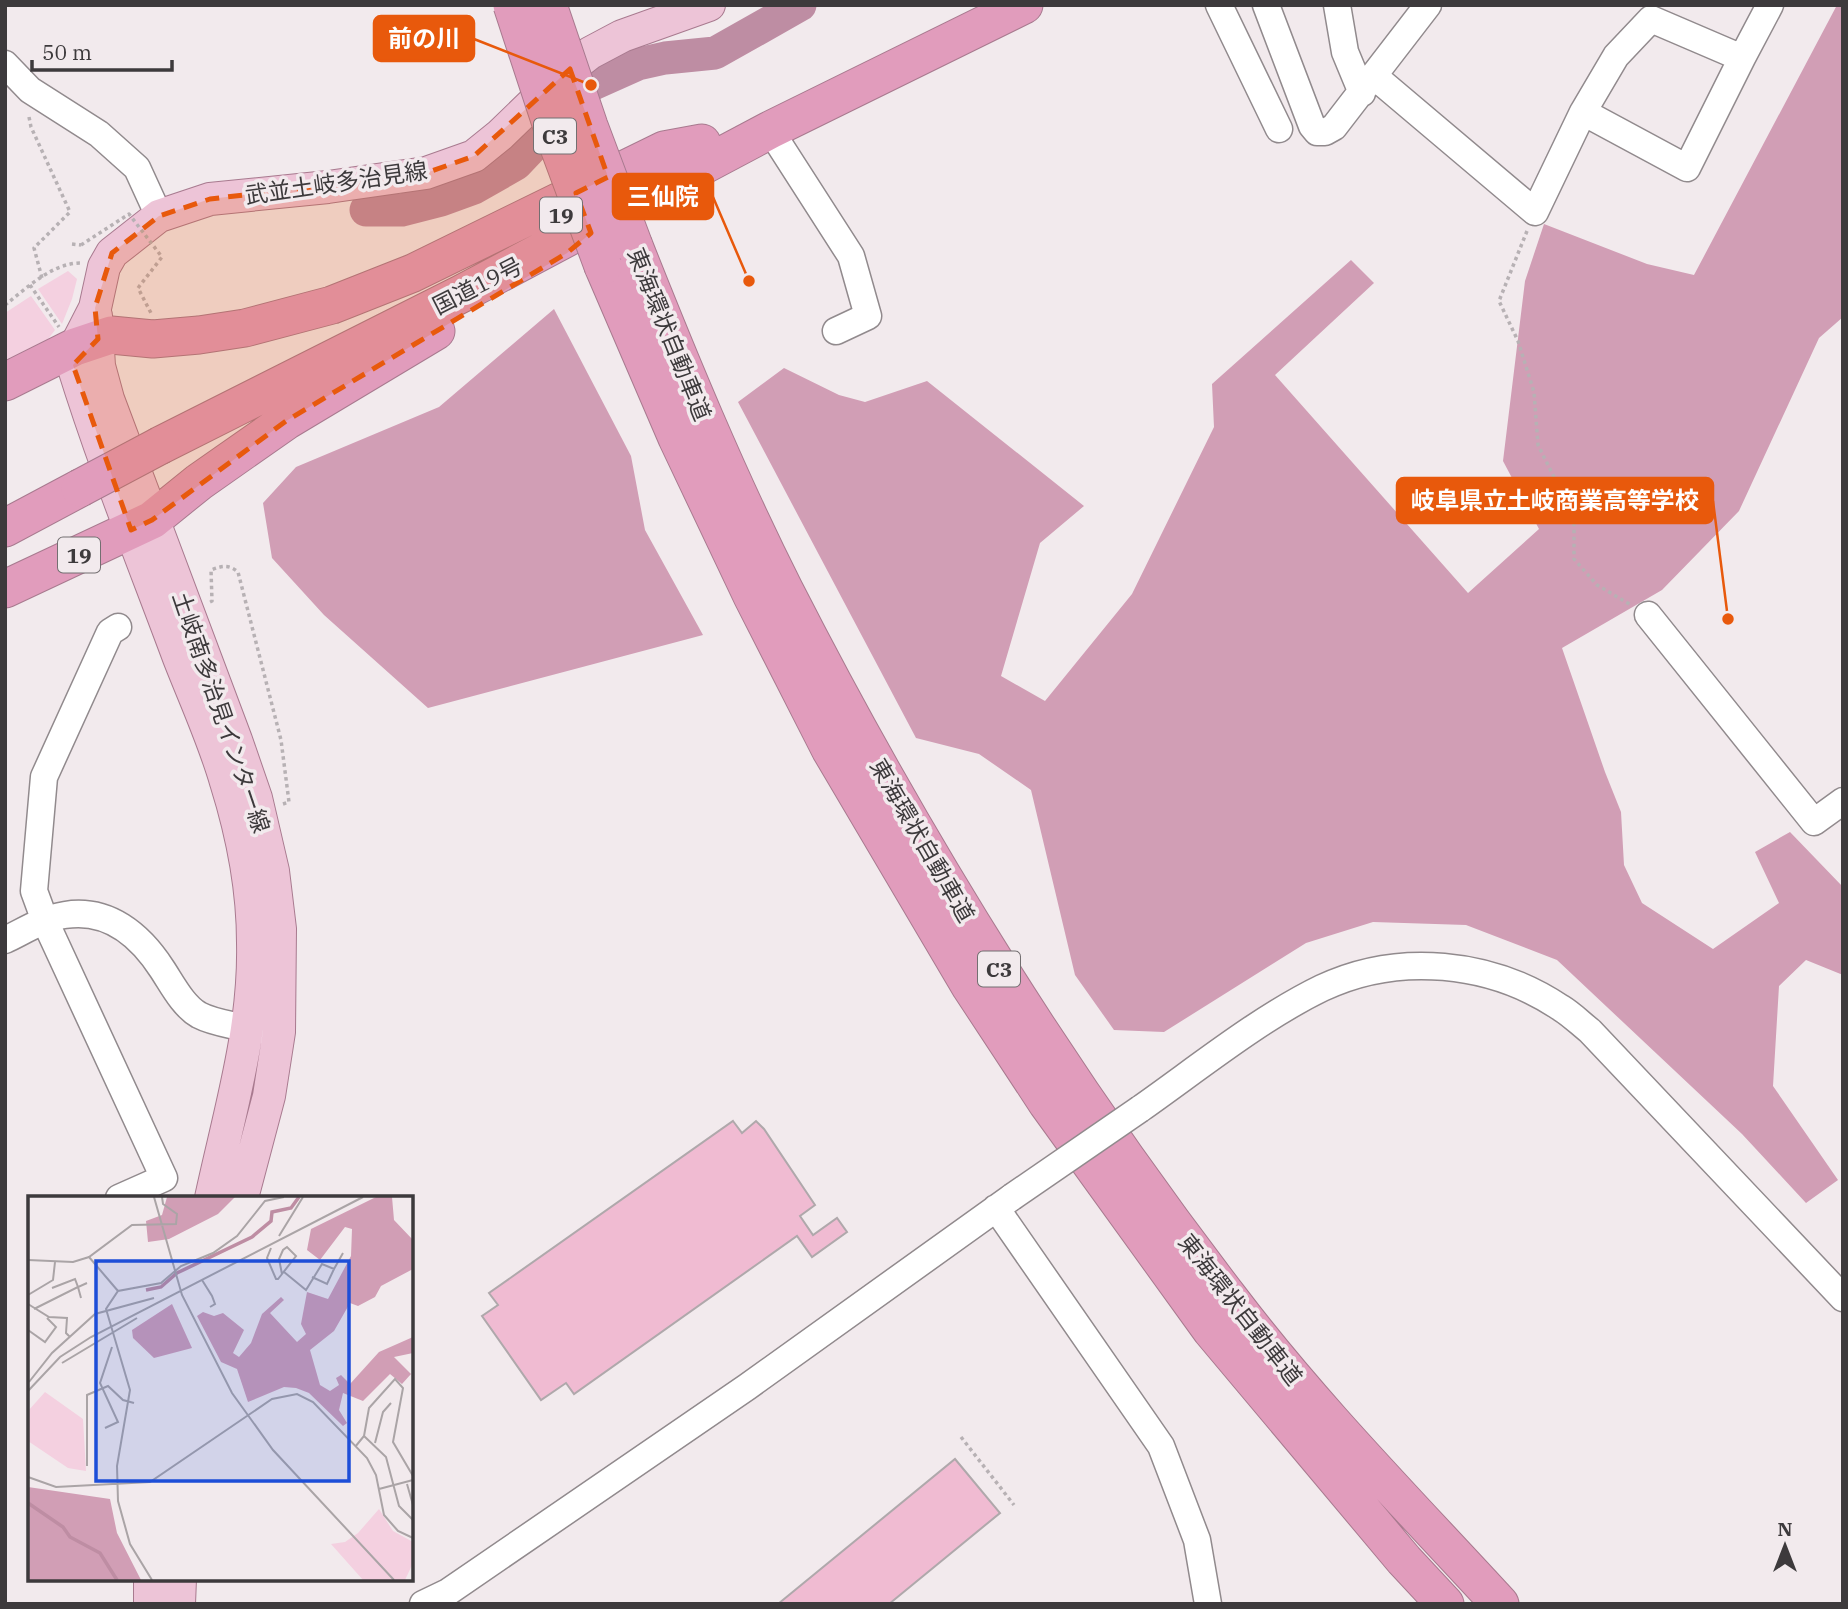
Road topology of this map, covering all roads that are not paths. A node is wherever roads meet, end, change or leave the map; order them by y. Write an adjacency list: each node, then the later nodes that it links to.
1 (512, 5): 47 (highway, 東海環状自動車道 / C3, bridge)
2 (548, 5): 48 (highway, 東海環状自動車道 / C3, bridge)
3 (709, 5): 19 (main road, 武並土岐多治見線)
4 (971, 5): 17 (highway, 国道19号 / 19)
5 (1024, 5): 16 (highway, 国道19号 / 19)
6 (1219, 5): 15 (street)
7 (1266, 5): 13 (street)
8 (1337, 5): 13 (street)
9 (1429, 5): 13 (street)
10 (1770, 5): 11 (street)
11 (1742, 58): 14 (street); 14 (street)
12 (5, 64): 19 (street)
13 (1368, 85): 14 (street)
14 (1583, 112)
15 (1279, 129)
16 (770, 130): 18 (highway, 国道19号 / 19); 20 (street)
17 (702, 143): 21 (highway, 19); 24 (highway, 国道19号 / 19)
18 (611, 215): 24 (highway, 国道19号 / 19); 27 (highway, 19)
19 (159, 216): 21 (main road, 武並土岐多治見線)
20 (836, 331)
21 (80, 338): 22 (highway, 19); 23 (street); 27 (main road)
22 (5, 382)
23 (5, 397)
24 (156, 436): 25 (highway, 国道19号 / 19)
25 (76, 478): 26 (highway, 国道19号 / 19); 28 (highway, 国道19号 / 19)
26 (5, 503)
27 (141, 525): 29 (highway, 19); 35 (main road, 土岐南多治見インター線)
28 (5, 528)
29 (5, 589)
30 (1648, 615): 32 (street)
31 (118, 628): 33 (street)
32 (1843, 801)
33 (45, 921): 34 (street); 35 (street); 36 (street)
34 (5, 940)
35 (264, 1030): 37 (main road, 土岐南多治見インター線); 38 (main road, 土岐南多治見インター線)
36 (124, 1196)
37 (212, 1196)
38 (243, 1196)
39 (1004, 1203): 40 (street, bridge); 45 (street); 46 (street)
40 (1843, 1298)
41 (150, 1581): 43 (main road)
42 (180, 1581): 44 (main road)
43 (150, 1604)
44 (179, 1604)
45 (423, 1604)
46 (1208, 1604)
47 (1444, 1604)
48 (1500, 1604)

